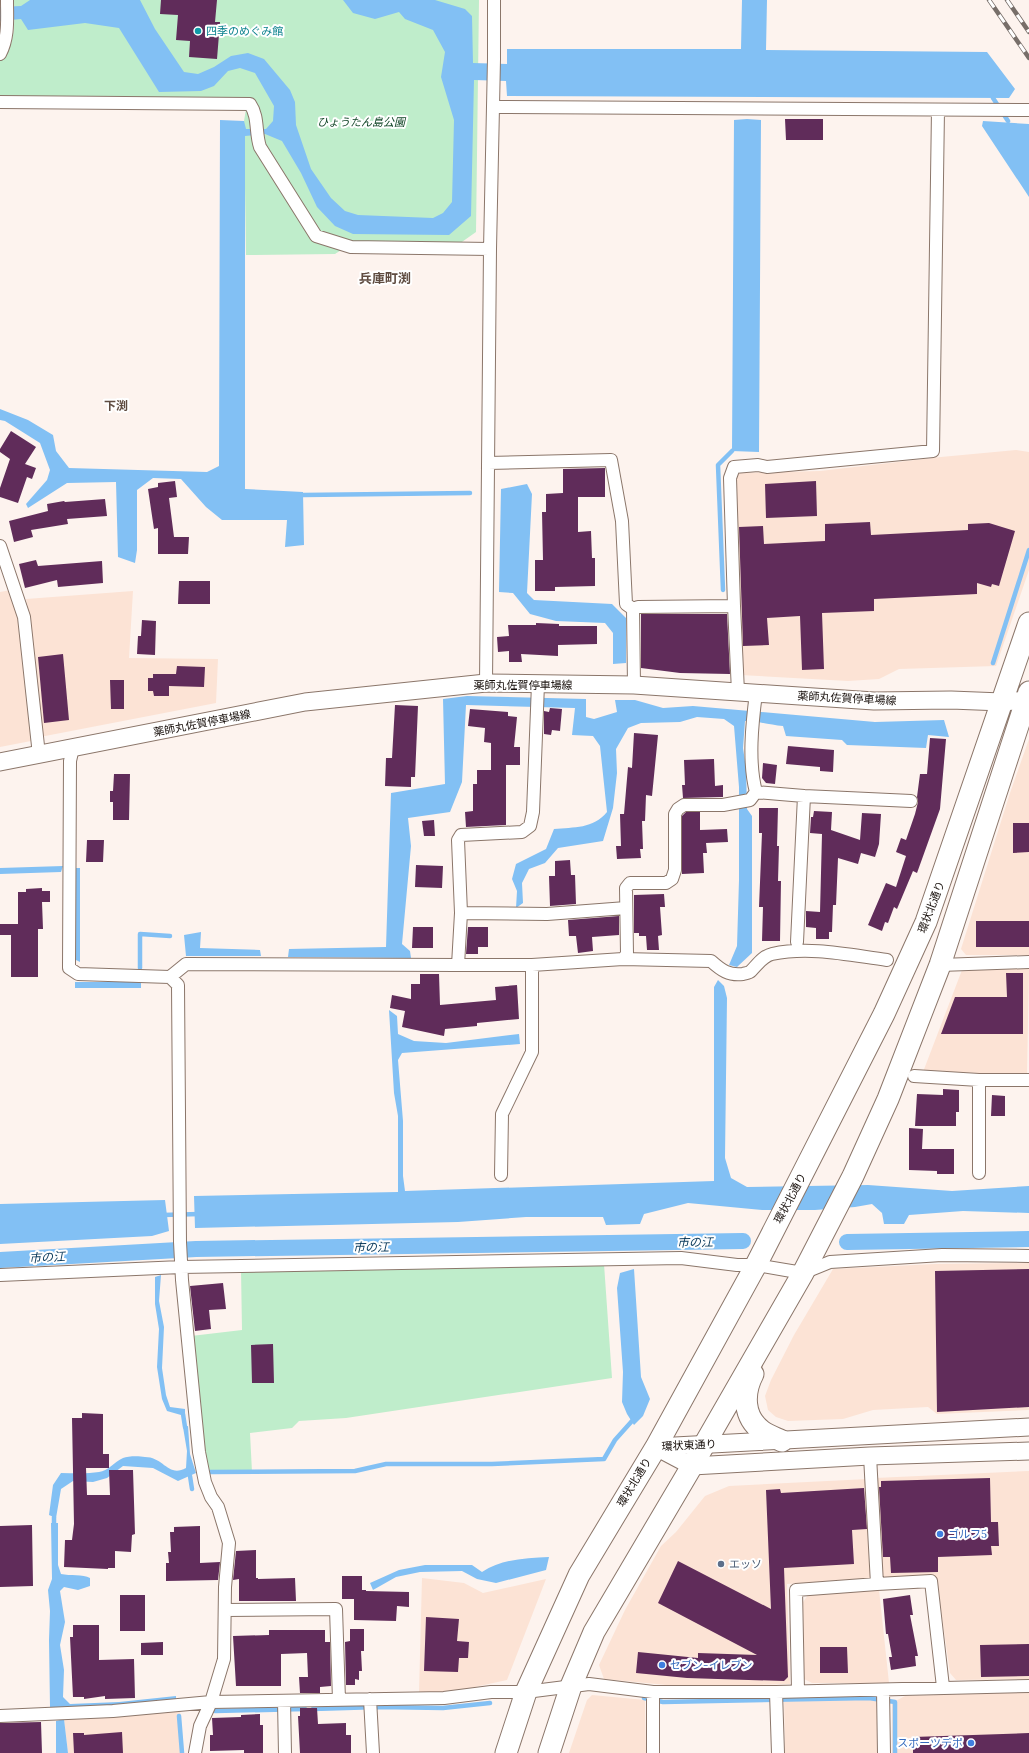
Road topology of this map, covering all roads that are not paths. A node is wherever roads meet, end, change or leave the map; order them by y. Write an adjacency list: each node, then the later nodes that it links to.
1 (7, 0): 3 (street)
2 (494, 0): 5 (street)
3 (0, 54)
4 (0, 102): 8 (street)
5 (494, 107): 6 (street); 8 (street)
6 (938, 110): 7 (street); 11 (street)
7 (1029, 110)
8 (490, 249): 9 (street)
9 (488, 463): 12 (street); 14 (street)
10 (0, 546): 22 (street)
11 (734, 606): 12 (street); 17 (street)
12 (633, 609): 15 (street)
13 (1029, 623): 20 (highway, 環状北通り)
14 (486, 683): 16 (main road, 薬師丸佐賀停車場線); 21 (main road, 薬師丸佐賀停車場線)
15 (634, 685): 16 (main road, 薬師丸佐賀停車場線); 17 (main road, 薬師丸佐賀停車場線)
16 (538, 688): 28 (street)
17 (738, 692): 19 (main road, 薬師丸佐賀停車場線)
18 (1028, 698): 20 (main road, 薬師丸佐賀停車場線); 35 (highway)
19 (755, 701): 20 (main road, 薬師丸佐賀停車場線); 24 (street)
20 (1002, 702): 43 (highway, 環状北通り)
21 (73, 748): 22 (main road, 薬師丸佐賀停車場線); 36 (street)
22 (39, 755): 23 (main road, 薬師丸佐賀停車場線)
23 (0, 762)
24 (753, 796): 25 (street); 27 (street)
25 (804, 796): 26 (street); 29 (street)
26 (911, 800)
27 (626, 908): 28 (street); 30 (street)
28 (460, 913): 34 (street)
29 (797, 942)
30 (624, 959): 31 (street); 33 (street)
31 (887, 960)
32 (1029, 962): 35 (street)
33 (532, 964): 34 (street); 41 (street)
34 (458, 965): 36 (street)
35 (940, 965): 45 (highway)
36 (170, 977): 44 (street)
37 (914, 1076): 38 (street)
38 (980, 1080): 39 (street); 40 (street)
39 (1029, 1080)
40 (979, 1173)
41 (500, 1175)
42 (1029, 1256): 45 (street)
43 (756, 1265): 44 (street); 45 (street); 50 (highway, 環状北通り)
44 (181, 1267): 46 (street); 55 (street)
45 (802, 1273): 48 (highway); 49 (highway)
46 (0, 1276)
47 (1029, 1427): 48 (main road, 環状東通り)
48 (782, 1441): 49 (main road, 環状東通り)
49 (705, 1444): 50 (main road, 環状東通り); 53 (highway)
50 (656, 1447): 53 (main road, 環状東通り); 60 (highway, 環状北通り)
51 (1029, 1451): 52 (main road, 環状東通り)
52 (870, 1456): 53 (main road, 環状東通り); 54 (street)
53 (692, 1466): 56 (highway)
54 (877, 1584): 58 (street); 59 (street)
55 (224, 1610): 65 (street); 67 (street)
56 (571, 1686): 60 (street); 62 (street); 73 (highway)
57 (1029, 1686): 58 (street)
58 (943, 1687): 61 (street)
59 (798, 1691): 61 (street); 63 (street)
60 (526, 1692): 64 (street); 72 (highway, 環状北通り)
61 (883, 1697): 76 (street)
62 (653, 1698): 63 (street); 74 (street)
63 (776, 1698): 75 (street)
64 (370, 1699): 65 (street); 71 (street)
65 (339, 1700): 66 (street)
66 (284, 1701): 67 (street); 70 (street)
67 (211, 1702): 68 (street); 69 (street)
68 (0, 1716)
69 (195, 1753)
70 (285, 1753)
71 (373, 1753)
72 (506, 1753)
73 (549, 1753)
74 (653, 1753)
75 (778, 1753)
76 (884, 1753)

